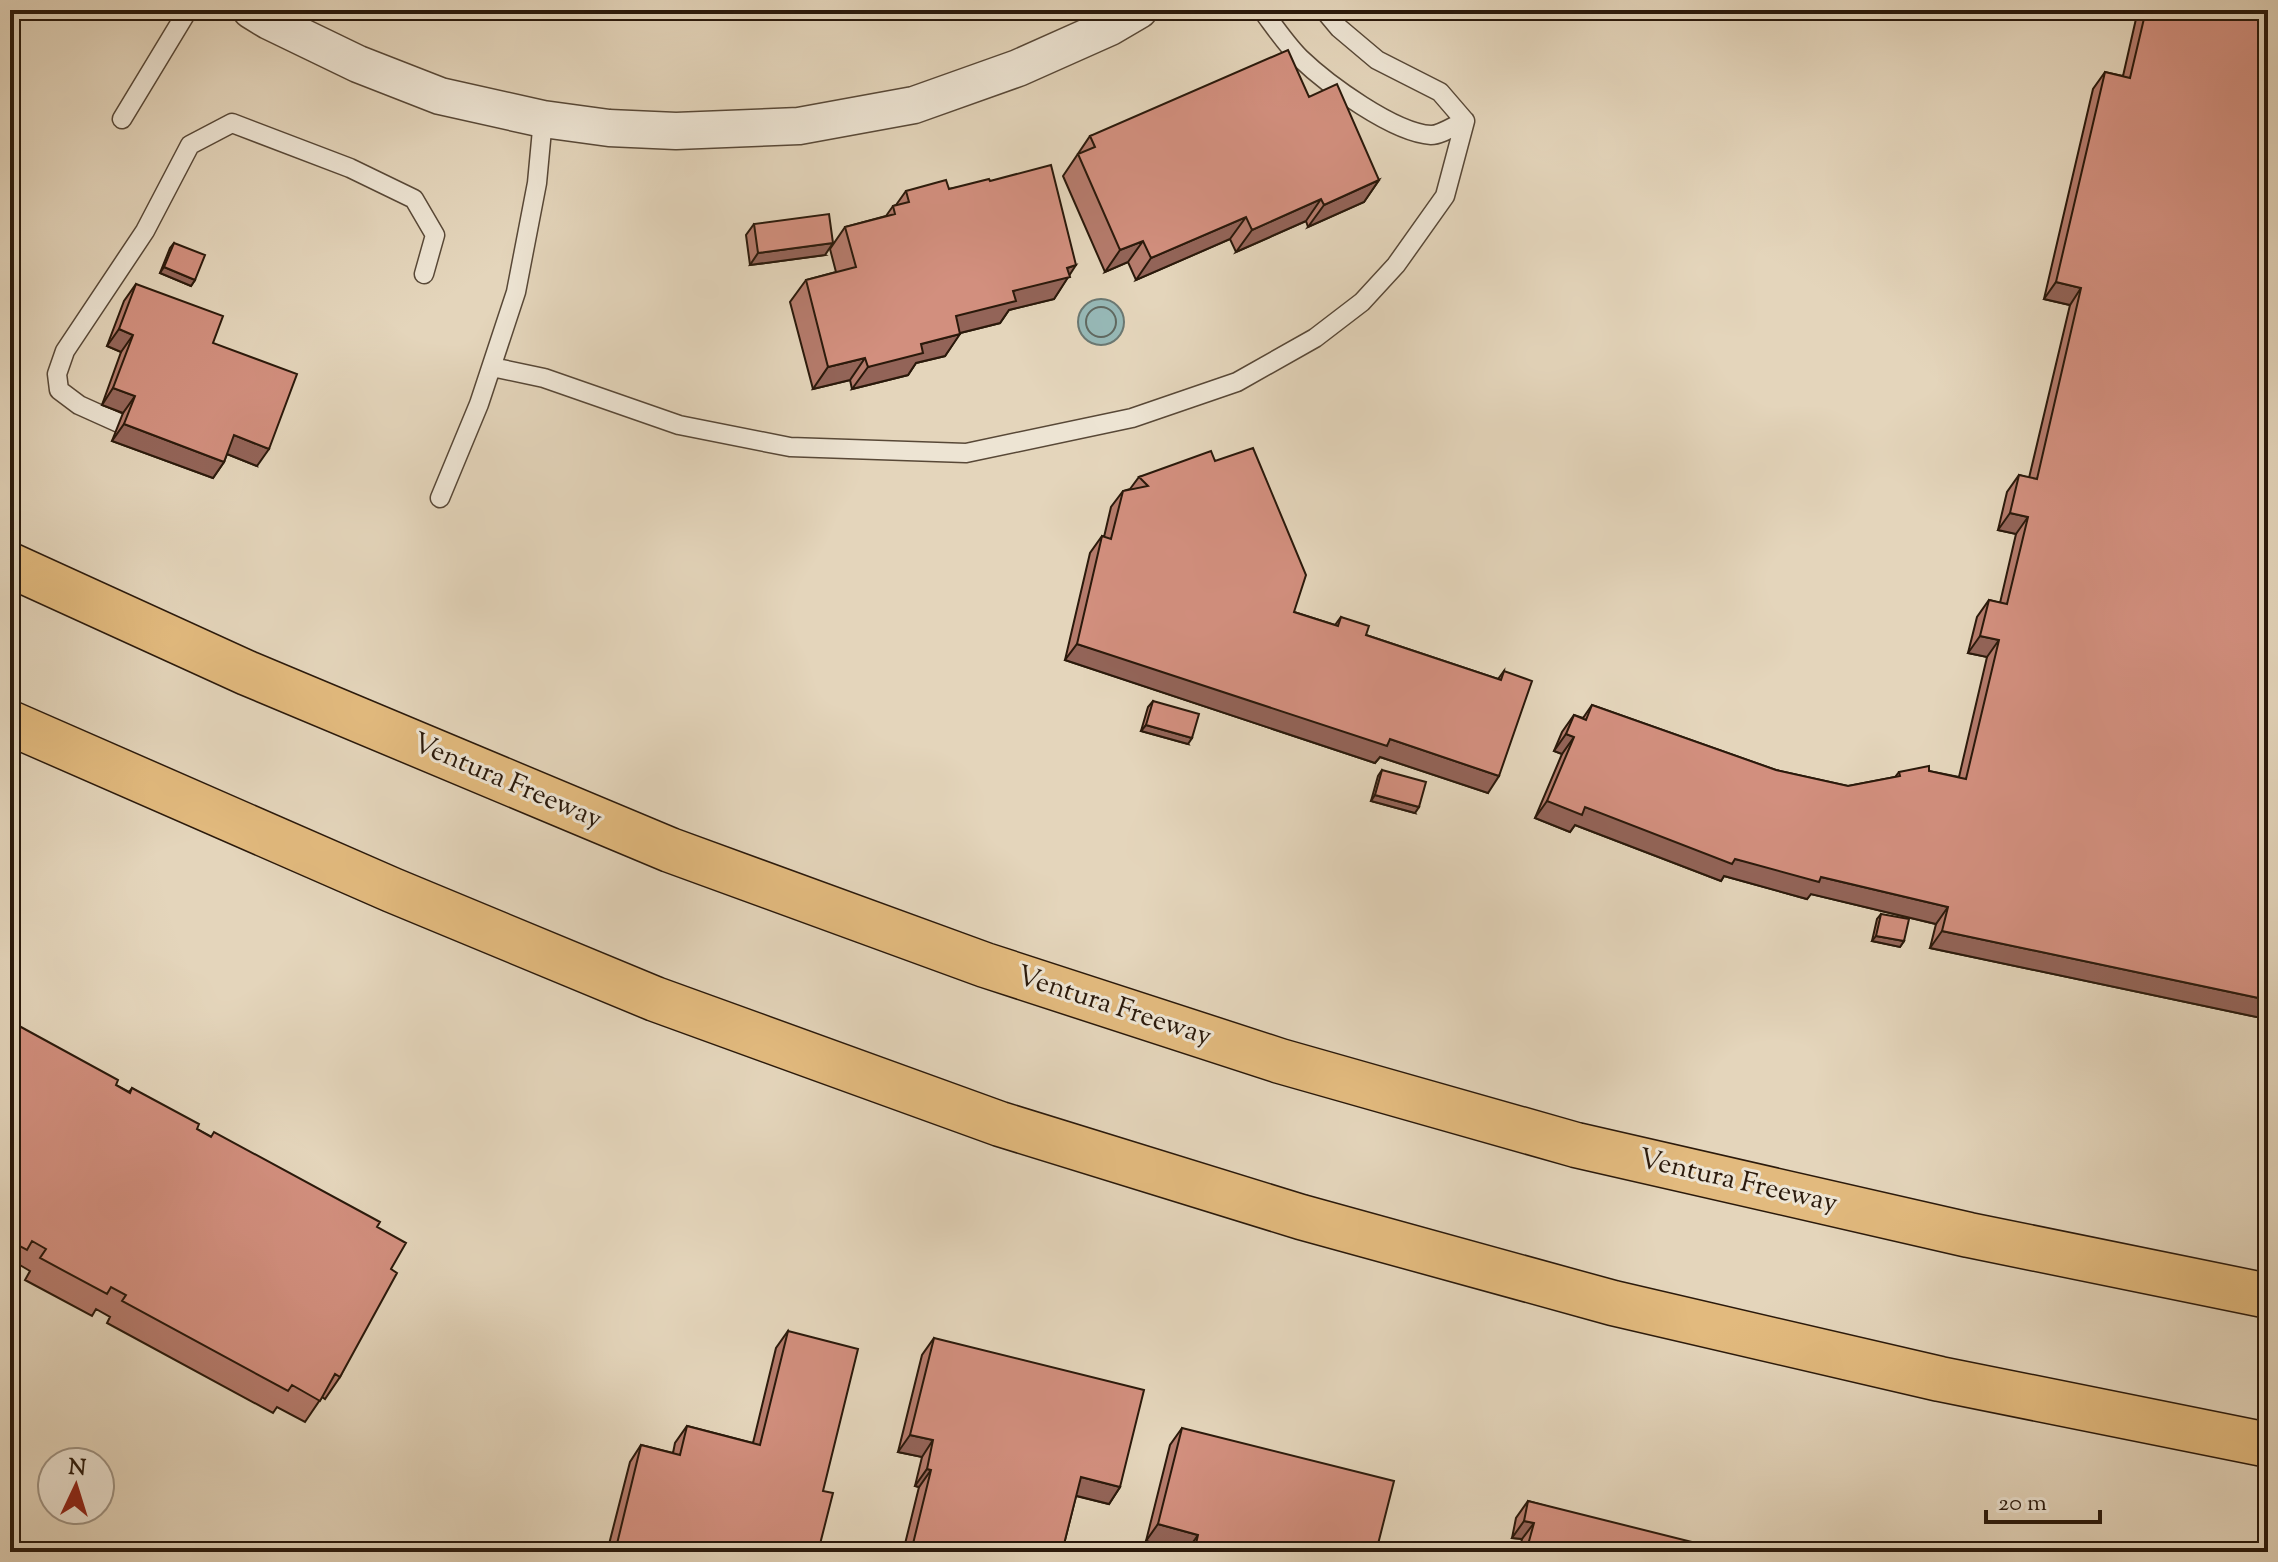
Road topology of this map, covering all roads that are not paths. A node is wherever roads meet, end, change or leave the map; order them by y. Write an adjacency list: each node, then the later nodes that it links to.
1 (188, 10): 6 (lane)
2 (251, 10): 7 (street)
3 (1139, 10): 7 (street)
4 (1262, 10): 8 (lane)
5 (1324, 10): 8 (lane)
6 (122, 119)
7 (543, 119): 10 (lane)
8 (1465, 121): 10 (lane)
9 (424, 274): 11 (lane)
10 (492, 367): 12 (lane)
11 (119, 423)
12 (440, 498)
13 (10, 565): 15 (highway, Ventura Freeway)
14 (10, 723): 16 (highway)
15 (2268, 1296)
16 (2268, 1445)

